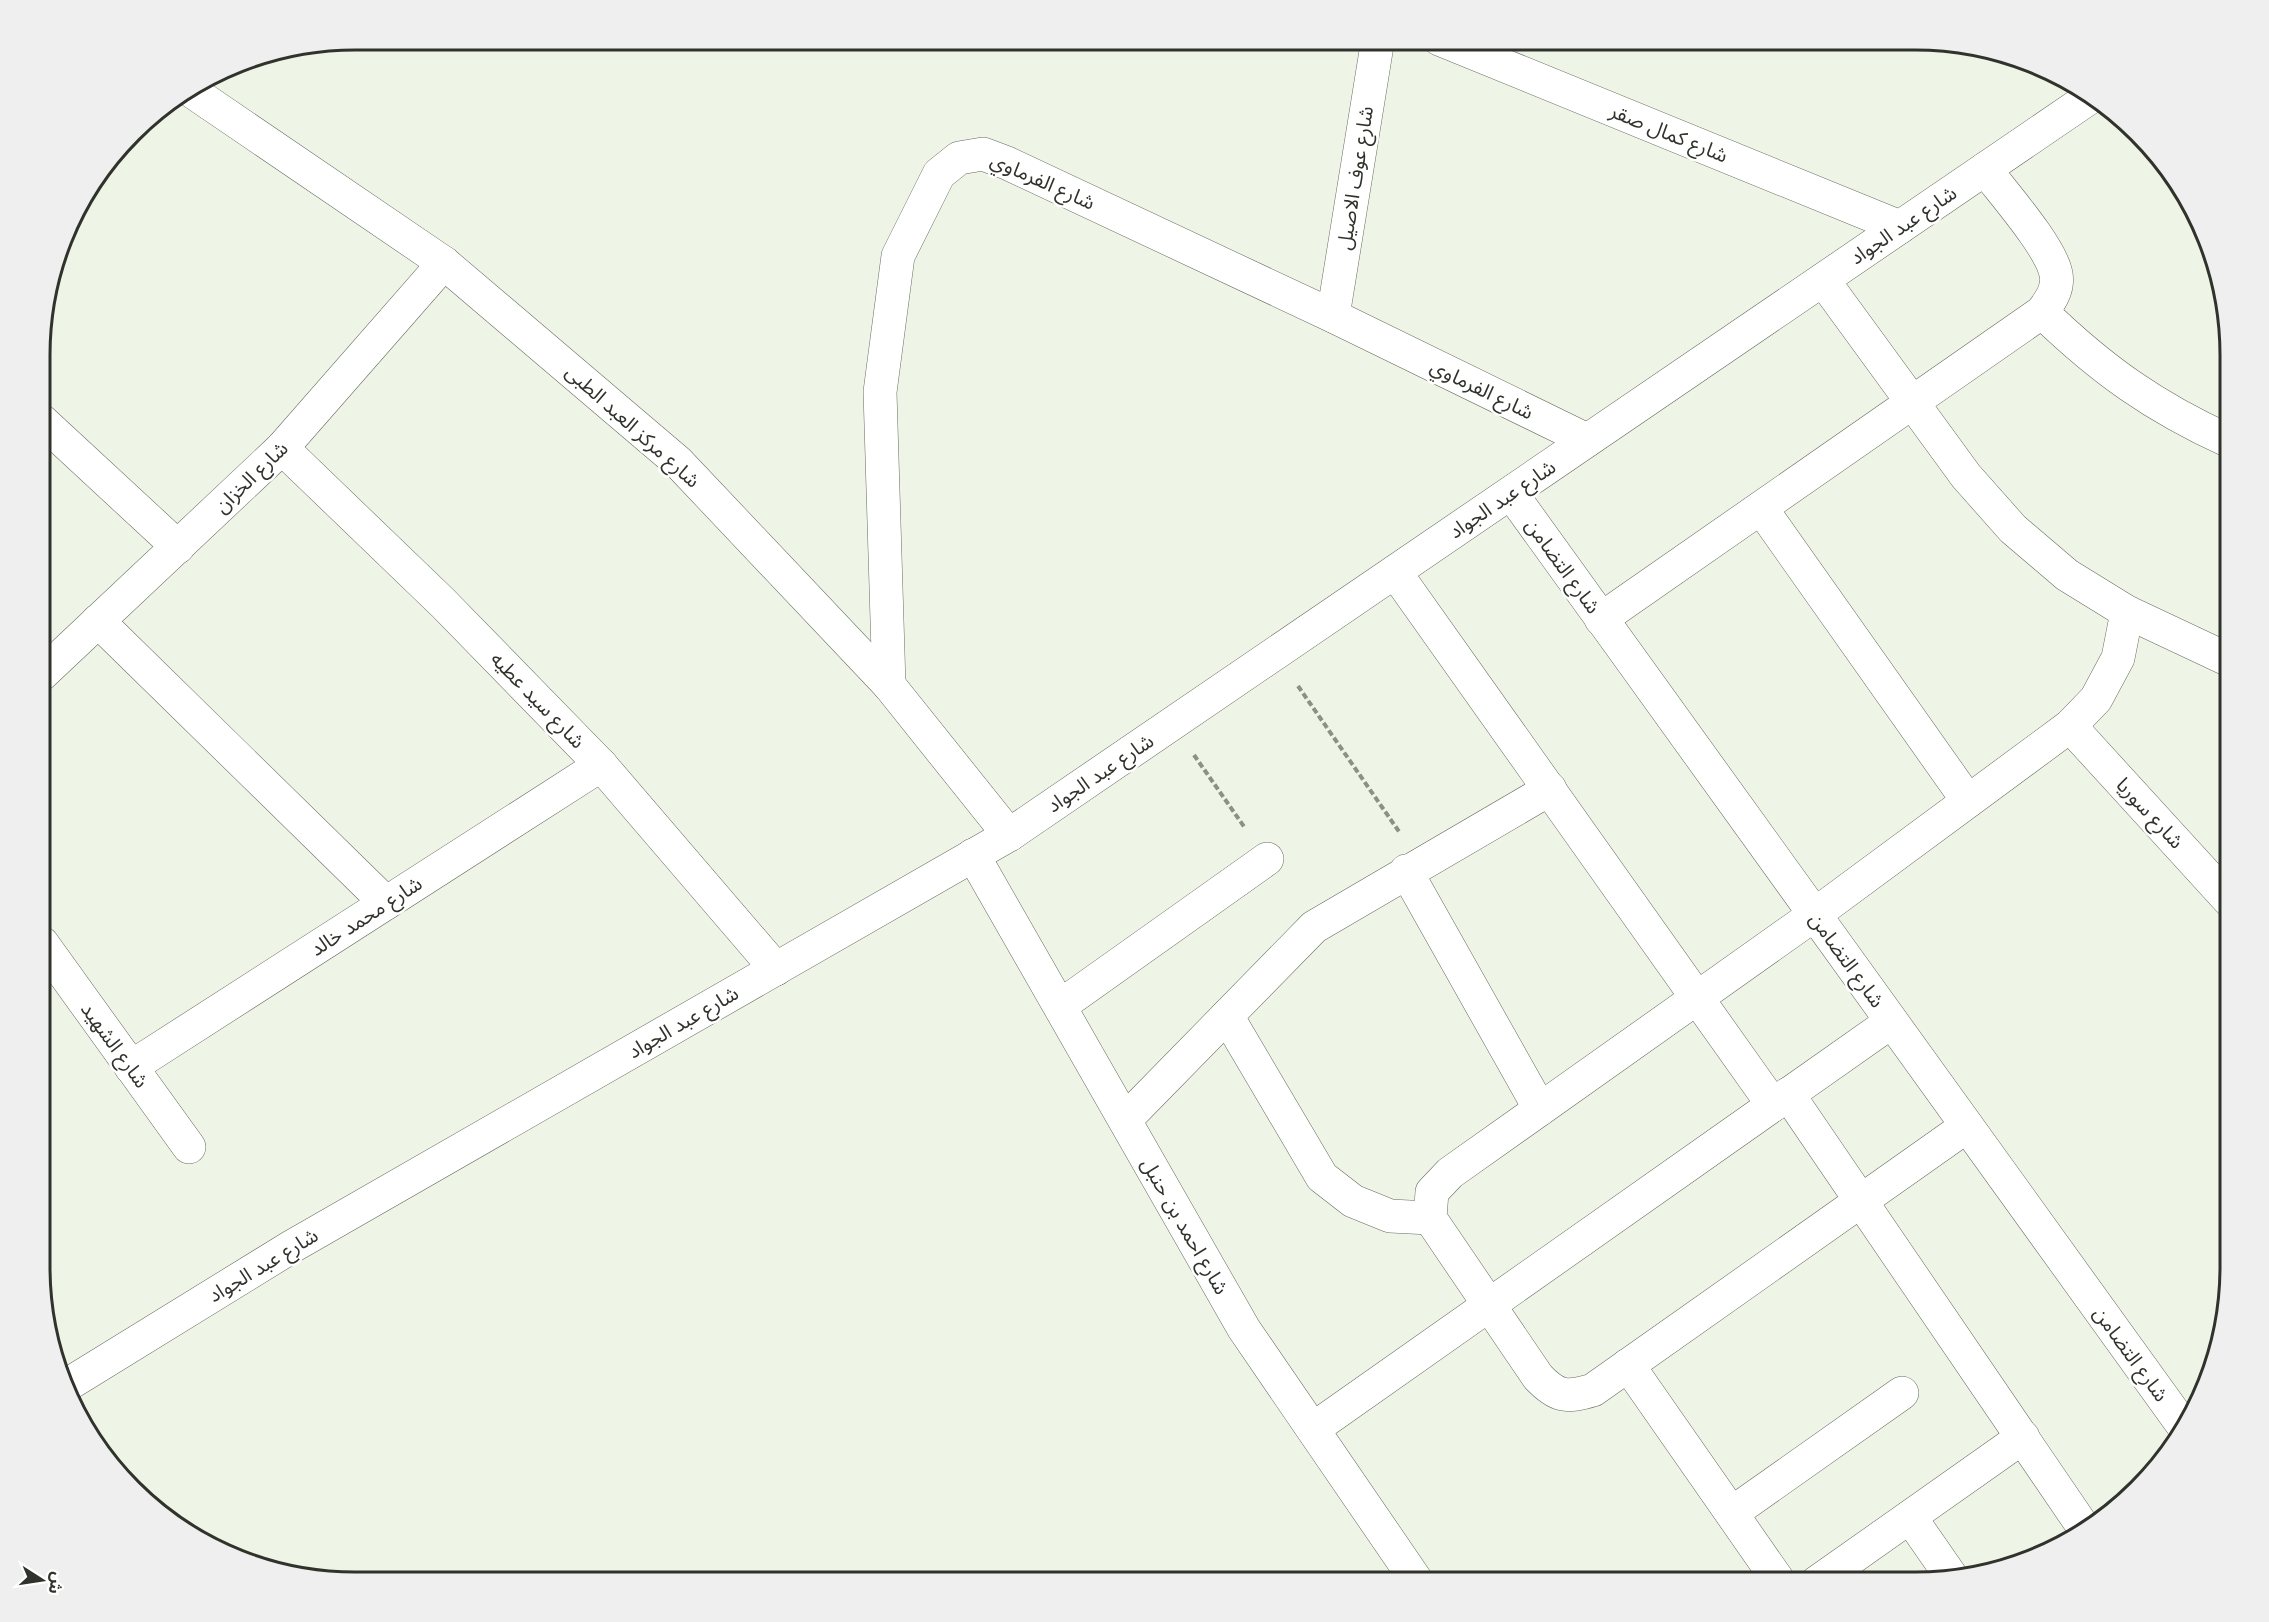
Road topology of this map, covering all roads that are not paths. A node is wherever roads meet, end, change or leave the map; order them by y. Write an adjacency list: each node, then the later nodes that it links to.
1 (1375, 50): 10 (street, شارع عوف الاصيل)
2 (1466, 50): 6 (street, شارع كمال صقر)
3 (196, 94): 7 (street, شارع مركز العبد الطبى)
4 (2084, 101): 5 (street, شارع عبد الجواد)
5 (1985, 169): 6 (street, شارع عبد الجواد); 9 (street)
6 (1900, 227): 8 (street, شارع عبد الجواد)
7 (444, 263): 15 (street, شارع الخزان); 25 (street, شارع مركز العبد الطبى)
8 (1823, 280): 11 (street); 14 (street, شارع عبد الجواد)
9 (2042, 312): 11 (street); 13 (street)
10 (1333, 316): 14 (street, شارع الفرماوي); 25 (street, شارع الفرماوي)
11 (1912, 403): 17 (street); 20 (street)
12 (50, 428): 18 (street)
13 (2220, 437)
14 (1587, 441): 16 (street, شارع عبد الجواد)
15 (282, 448): 18 (street, شارع الخزان); 27 (street, شارع سيد عطيه)
16 (1510, 493): 19 (street, شارع عبد الجواد); 21 (street, شارع التضامن)
17 (1761, 508): 21 (street); 29 (street)
18 (178, 547): 22 (street, شارع الخزان)
19 (1395, 572): 28 (street); 30 (street, شارع عبد الجواد)
20 (2127, 612): 23 (street); 26 (street)
21 (1601, 619): 36 (street, شارع التضامن)
22 (98, 621): 24 (street, شارع الخزان); 35 (street)
23 (2220, 656)
24 (50, 666)
25 (889, 685): 30 (street, شارع مركز العبد الطبى)
26 (2070, 726): 29 (street); 34 (street, شارع سوريا)
27 (601, 765): 35 (street, شارع محمد خالد); 38 (street, شارع سيد عطيه)
28 (1550, 789): 33 (street); 39 (street)
29 (1968, 801): 36 (street)
30 (1009, 835): 31 (street, شارع عبد الجواد)
31 (973, 855): 38 (street, شارع عبد الجواد); 40 (street, شارع احمد بن حنبل)
32 (1267, 859): 40 (street)
33 (1414, 867): 41 (street); 45 (street)
34 (2220, 890)
35 (386, 903): 43 (street, شارع محمد خالد)
36 (1814, 915): 39 (street); 42 (street, شارع التضامن)
37 (50, 954): 43 (street, شارع الشهيد)
38 (776, 969): 53 (street, شارع عبد الجواد)
39 (1698, 998): 44 (street); 45 (street)
40 (1059, 1006): 46 (street, شارع احمد بن حنبل)
41 (1227, 1016): 46 (street); 50 (street)
42 (1891, 1022): 44 (street); 47 (street, شارع التضامن)
43 (131, 1067): 48 (street, شارع الشهيد)
44 (1781, 1099): 49 (street); 51 (street)
45 (1540, 1109): 50 (street)
46 (1125, 1120): 56 (street, شارع احمد بن حنبل)
47 (1967, 1126): 49 (street); 55 (street, شارع التضامن)
48 (189, 1147)
49 (1862, 1201): 52 (street); 57 (street)
50 (1430, 1218): 51 (street)
51 (1488, 1306): 52 (street); 56 (street)
52 (1628, 1365): 58 (street)
53 (72, 1382)
54 (1902, 1393): 58 (street)
55 (2179, 1420)
56 (1313, 1429): 62 (street, شارع احمد بن حنبل)
57 (2023, 1437): 59 (street); 60 (street)
58 (1731, 1513): 63 (street)
59 (1910, 1517): 61 (street); 64 (street)
60 (2081, 1523)
61 (1947, 1571)
62 (1410, 1572)
63 (1772, 1572)
64 (1832, 1572)

